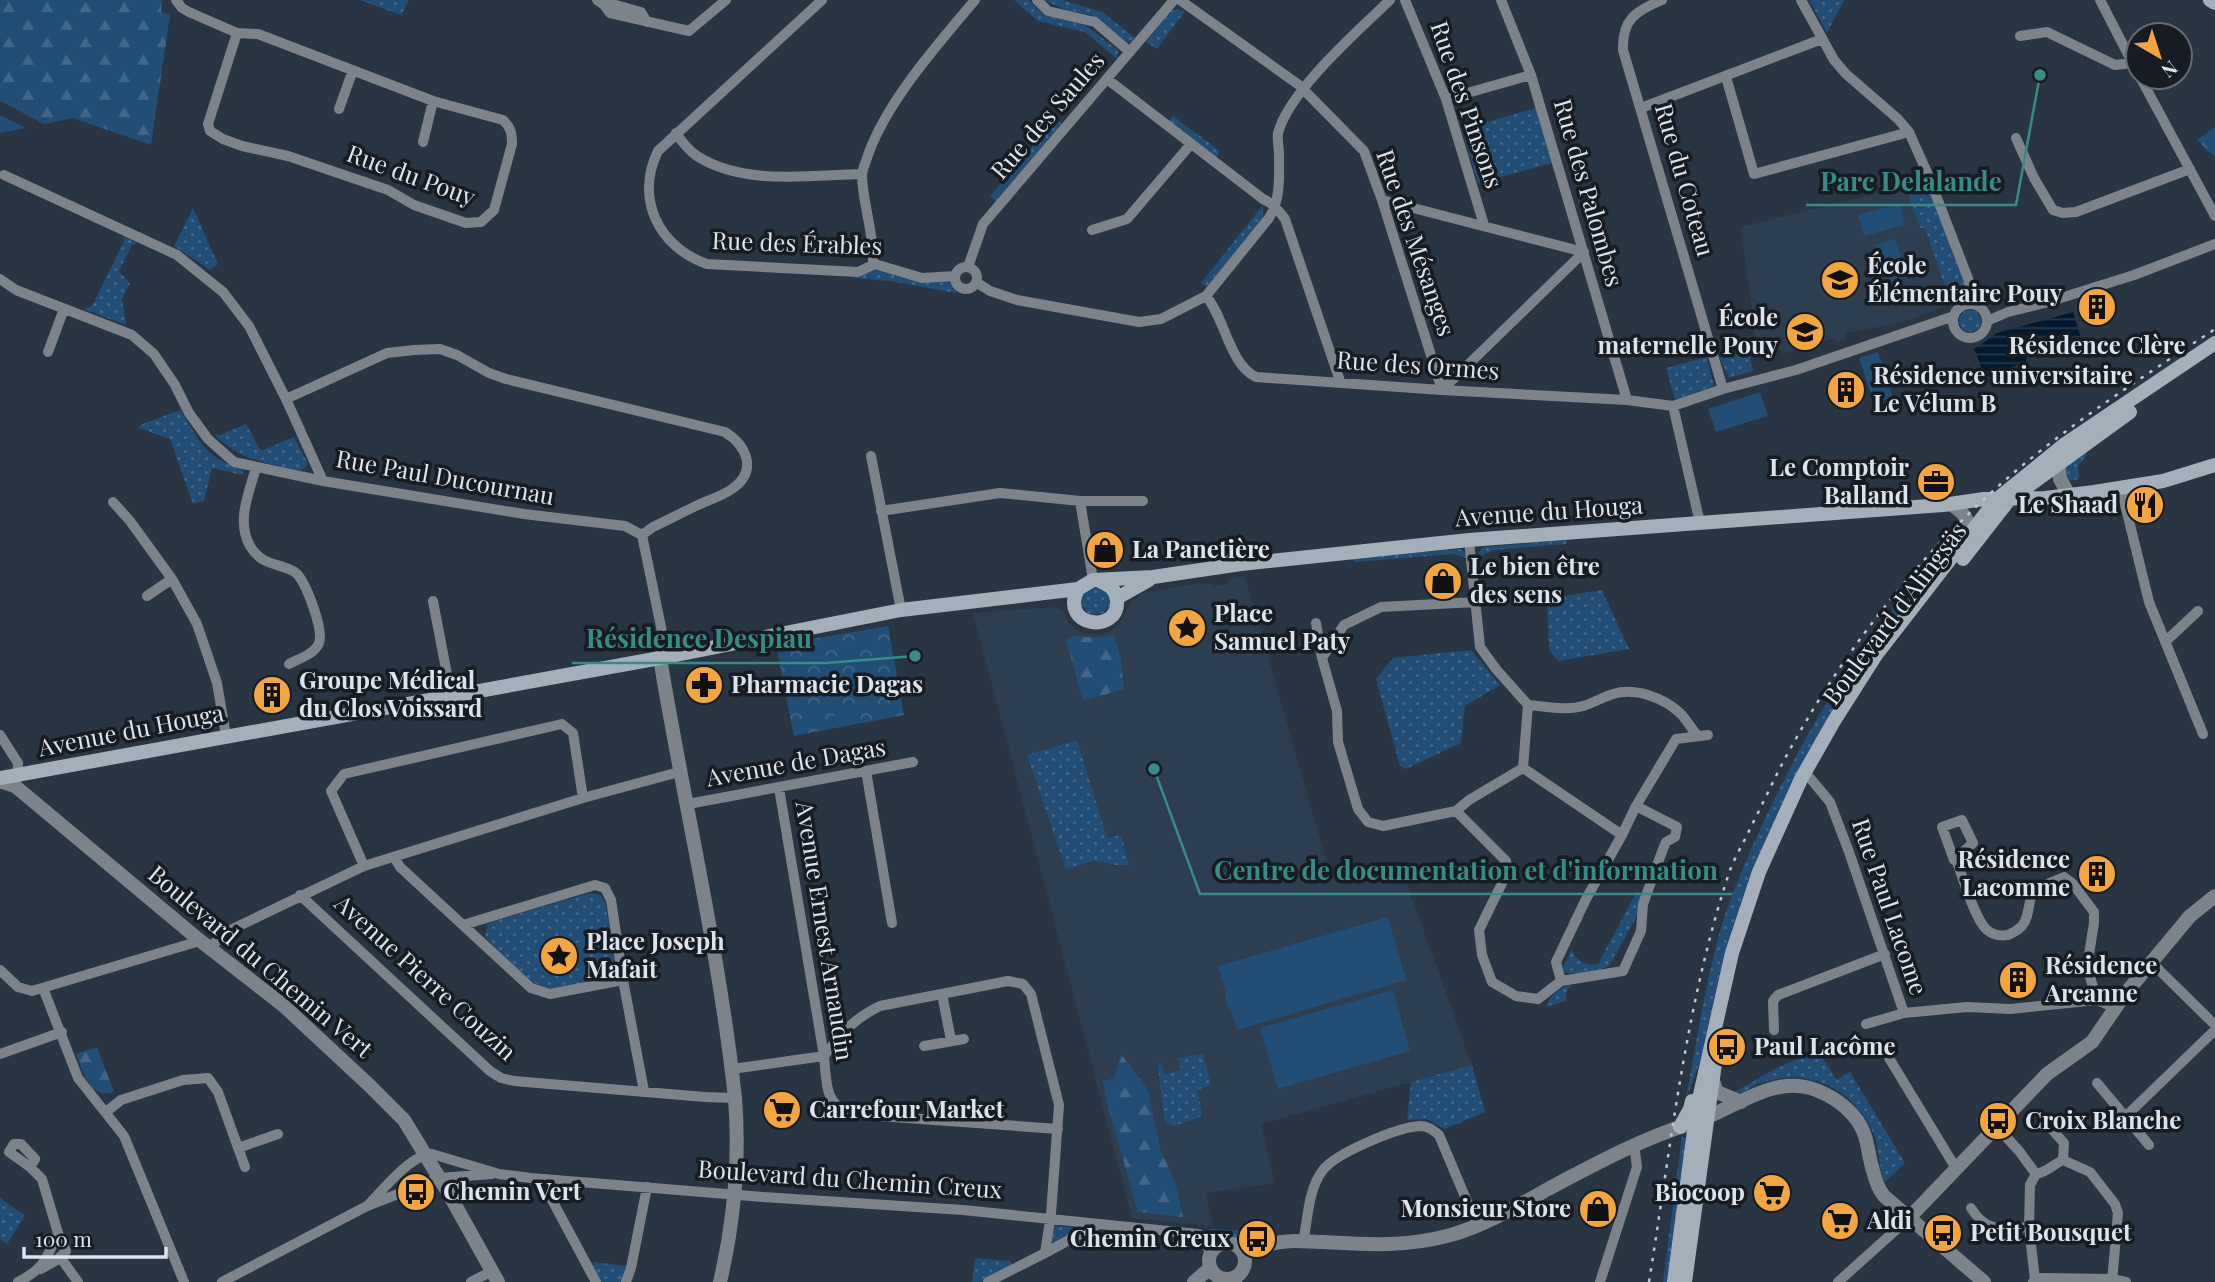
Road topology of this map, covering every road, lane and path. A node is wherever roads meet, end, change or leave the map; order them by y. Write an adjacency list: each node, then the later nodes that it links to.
1 (176, 0): 18 (street, Rue du Pouy)
2 (597, 0): 3 (street)
3 (726, 0)
4 (822, 0): 35 (street, Rue des Érables)
5 (958, 0): 17 (street)
6 (1037, 0): 22 (street)
7 (1174, 0): 22 (street, Rue des Saules)
8 (1180, 0): 28 (street, Rue des Mésanges)
9 (1405, 0): 30 (street, Rue des Pinsons)
10 (1501, 0): 25 (street, Rue des Palombes)
11 (1662, 0): 32 (street, Rue du Coteau)
12 (1801, 0): 20 (street)
13 (2100, 0): 21 (street)
14 (2210, 0): 16 (main road)
15 (1387, 1): 28 (street)
16 (2215, 3)
17 (971, 4): 40 (street)
18 (237, 33): 24 (street, Rue du Pouy); 31 (street, Rue du Pouy)
19 (2020, 36): 23 (street)
20 (1822, 39): 26 (street); 34 (street)
21 (2124, 46)
22 (1130, 52): 27 (street, Rue des Saules)
23 (2124, 67)
24 (353, 70): 31 (street, Rue du Pouy); 33 (street)
25 (1531, 75): 30 (street); 48 (street, Rue des Palombes)
26 (1726, 77): 32 (street); 34 (street)
27 (1107, 79): 38 (street); 50 (street, Rue des Saules)
28 (1303, 88): 42 (street, Rue des Mésanges); 43 (street)
29 (2148, 91): 39 (street)
30 (1446, 99): 45 (street, Rue des Pinsons)
31 (433, 101): 37 (street)
32 (1641, 108): 65 (street, Rue du Coteau)
33 (339, 109)
34 (1909, 132): 55 (street)
35 (676, 133): 40 (street); 49 (street, Rue des Érables)
36 (2016, 138): 39 (street)
37 (423, 142)
38 (1191, 144): 43 (street); 46 (street)
39 (2190, 169): 44 (street)
40 (862, 174): 49 (street)
41 (4, 175): 67 (street, Rue Paul Ducournau)
42 (1382, 200): 45 (street); 66 (street, Rue des Mésanges)
43 (1275, 208): 54 (street); 64 (street)
44 (2215, 216)
45 (1484, 225): 48 (street)
46 (1092, 230)
47 (2215, 244): 57 (street)
48 (1584, 252): 66 (street); 68 (street, Rue des Palombes)
49 (875, 264): 51 (street, Rue des Érables)
50 (968, 267): 51 (street); 53 (street)
51 (955, 276): 53 (street)
52 (0, 279): 56 (street)
53 (976, 282): 54 (street)
54 (1206, 296): 64 (street, Rue des Ormes)
55 (1971, 304): 57 (street); 58 (street)
56 (64, 309): 62 (street); 73 (street)
57 (1985, 315): 60 (street)
58 (1954, 316): 59 (street); 60 (street)
59 (1937, 322): 60 (street); 65 (street)
60 (1957, 331)
61 (2215, 343): 77 (main road)
62 (48, 352)
63 (2215, 353): 71 (main road)
64 (1340, 382): 66 (street, Rue des Ormes)
65 (1723, 389): 69 (street)
66 (1442, 390): 68 (street, Rue des Ormes)
67 (286, 399): 74 (street, Rue Paul Ducournau); 84 (street)
68 (1627, 400): 69 (street, Rue des Ormes)
69 (1674, 406): 83 (street)
70 (872, 456): 82 (street)
71 (2058, 463): 76 (street); 77 (main road)
72 (2215, 465): 75 (main road, Avenue du Houga)
73 (256, 468): 74 (street); 101 (street)
74 (323, 481): 84 (street, Rue Paul Ducournau)
75 (2121, 488): 76 (main road, Avenue du Houga); 98 (street)
76 (2069, 495): 77 (main road, Avenue du Houga)
77 (2003, 500): 81 (main road, Avenue du Houga); 85 (main road, Boulevard d'Alingsäs); 111 (main road, Boulevard d'Alingsäs)
78 (1080, 501): 79 (street); 82 (street); 89 (street)
79 (1143, 501)
80 (113, 502): 88 (street)
81 (1950, 504): 83 (main road, Avenue du Houga); 85 (street)
82 (881, 511): 95 (street)
83 (1700, 523): 86 (main road, Avenue du Houga)
84 (642, 535): 99 (street)
85 (1968, 536): 146 (main road, Boulevard d'Alingsäs)
86 (1469, 540): 87 (main road, Avenue du Houga); 94 (street)
87 (1153, 577): 89 (main road, Avenue du Houga); 92 (main road, Avenue du Houga)
88 (172, 579): 90 (street); 106 (street)
89 (1096, 580): 91 (main road); 92 (main road)
90 (147, 596)
91 (1076, 596): 92 (main road); 95 (main road, Avenue du Houga)
92 (1117, 598)
93 (433, 601): 102 (street)
94 (1476, 602): 100 (street); 103 (street)
95 (901, 610): 99 (main road, Avenue du Houga)
96 (2198, 611): 98 (street)
97 (1316, 622): 100 (street)
98 (2165, 642): 104 (street)
99 (663, 657): 102 (main road, Avenue du Houga); 110 (street)
100 (1322, 658): 118 (street)
101 (289, 664)
102 (452, 695): 106 (main road, Avenue du Houga)
103 (1528, 705): 108 (street); 117 (street)
104 (2203, 734)
105 (0, 735): 113 (street)
106 (226, 736): 113 (main road, Avenue du Houga)
107 (913, 762): 109 (street, Avenue de Dagas)
108 (1522, 768): 118 (street); 119 (street)
109 (866, 771): 114 (street, Avenue de Dagas); 125 (street)
110 (679, 772): 115 (street); 116 (street)
111 (1810, 778): 129 (street, Rue Paul Lacome); 151 (main road, Boulevard d'Alingsäs)
112 (0, 780): 113 (main road, Avenue du Houga)
113 (17, 781): 127 (street, Boulevard du Chemin Vert)
114 (779, 788): 116 (street, Avenue de Dagas); 148 (street, Avenue Ernest Arnaudin)
115 (583, 798): 120 (street); 122 (street)
116 (688, 804): 150 (street)
117 (1636, 806): 119 (street); 133 (street)
118 (1456, 811): 133 (street)
119 (1622, 835): 133 (street)
120 (394, 857): 122 (street); 126 (street)
121 (1956, 859): 136 (street)
122 (364, 866): 123 (street)
123 (300, 895): 128 (street); 153 (street, Avenue Pierre Couzin)
124 (2215, 895): 130 (street)
125 (892, 923)
126 (463, 925): 132 (street); 132 (street)
127 (198, 939): 128 (street, Boulevard du Chemin Vert); 134 (street)
128 (210, 948): 167 (street, Boulevard du Chemin Vert)
129 (1885, 954): 138 (street, Rue Paul Lacome); 141 (street)
130 (2152, 963): 137 (street); 140 (street)
131 (0, 970): 134 (street)
132 (623, 980): 153 (street)
133 (1561, 981)
134 (43, 988): 142 (street)
135 (942, 994): 144 (street); 148 (street); 162 (street)
136 (2097, 1000): 137 (street, Rue Paul Lacome); 138 (street, Rue Paul Lacome)
137 (2115, 1008): 161 (street)
138 (1904, 1013): 139 (street)
139 (1866, 1024)
140 (2215, 1027): 157 (street)
141 (1774, 1030)
142 (62, 1032): 147 (street); 156 (street)
143 (964, 1039): 144 (street)
144 (951, 1040): 145 (street)
145 (924, 1046)
146 (1710, 1047): 158 (main road, Boulevard d'Alingsäs); 160 (main road)
147 (0, 1054)
148 (824, 1056): 150 (street); 162 (street, Avenue Ernest Arnaudin)
149 (1889, 1058): 172 (street)
150 (732, 1069): 154 (street)
151 (1712, 1078): 155 (street); 158 (main road, Boulevard d'Alingsäs)
152 (2097, 1083): 157 (street)
153 (645, 1091): 154 (street, Avenue Pierre Couzin)
154 (735, 1098): 178 (street)
155 (1741, 1102): 158 (street); 182 (street)
156 (106, 1112): 166 (street); 201 (street)
157 (2125, 1117): 165 (street)
158 (1701, 1120): 160 (street); 210 (main road, Boulevard d'Alingsäs); 211 (main road, Boulevard d'Alingsäs)
159 (2048, 1125): 168 (street)
160 (1680, 1127): 164 (street)
161 (1997, 1127): 172 (street); 175 (street)
162 (1058, 1129): 181 (street)
163 (278, 1134): 166 (street)
164 (1634, 1144): 184 (street); 209 (street)
165 (2149, 1145)
166 (238, 1147): 171 (street)
167 (424, 1154): 169 (street, Boulevard du Chemin Creux); 173 (street, Boulevard du Chemin Vert); 179 (street)
168 (2063, 1160): 175 (street); 197 (street)
169 (455, 1161): 173 (street); 174 (street, Boulevard du Chemin Creux)
170 (30, 1167): 186 (street)
171 (245, 1167)
172 (1957, 1170): 182 (street)
173 (436, 1174): 174 (street, Boulevard du Chemin Creux); 179 (street); 195 (street, Boulevard du Chemin Vert)
174 (499, 1174): 176 (street, Boulevard du Chemin Creux)
175 (2036, 1174): 185 (street)
176 (546, 1179): 177 (street, Boulevard du Chemin Creux); 204 (street)
177 (647, 1186): 178 (street, Boulevard du Chemin Creux); 205 (street)
178 (735, 1194): 181 (street, Boulevard du Chemin Creux); 206 (street)
179 (367, 1206): 202 (street)
180 (1971, 1208): 185 (street)
181 (1051, 1219): 183 (street, Boulevard du Chemin Creux); 191 (street)
182 (1908, 1219): 212 (street); 213 (street)
183 (1097, 1225): 187 (street, Boulevard du Chemin Creux); 191 (street)
184 (1477, 1225): 188 (street); 188 (street)
185 (2029, 1227): 198 (street)
186 (58, 1233): 193 (street); 194 (street)
187 (1198, 1234): 189 (street, Boulevard du Chemin Creux); 190 (street)
188 (1303, 1242): 192 (street)
189 (1226, 1243): 190 (street); 192 (street)
190 (1211, 1252): 196 (street)
191 (1045, 1253): 207 (street)
192 (1243, 1256): 196 (street)
193 (60, 1257): 194 (street); 200 (street)
194 (36, 1272): 199 (street)
195 (495, 1277): 203 (street)
196 (1225, 1277): 208 (street)
197 (2112, 1280): 198 (street); 214 (street)
198 (2034, 1281)
199 (18, 1282)
200 (78, 1282)
201 (184, 1282)
202 (222, 1282)
203 (471, 1282)
204 (596, 1282)
205 (626, 1282)
206 (720, 1282)
207 (988, 1282)
208 (1196, 1282)
209 (1600, 1282)
210 (1674, 1282)
211 (1685, 1282)
212 (1838, 1282)
213 (1984, 1282)
214 (2126, 1282)

